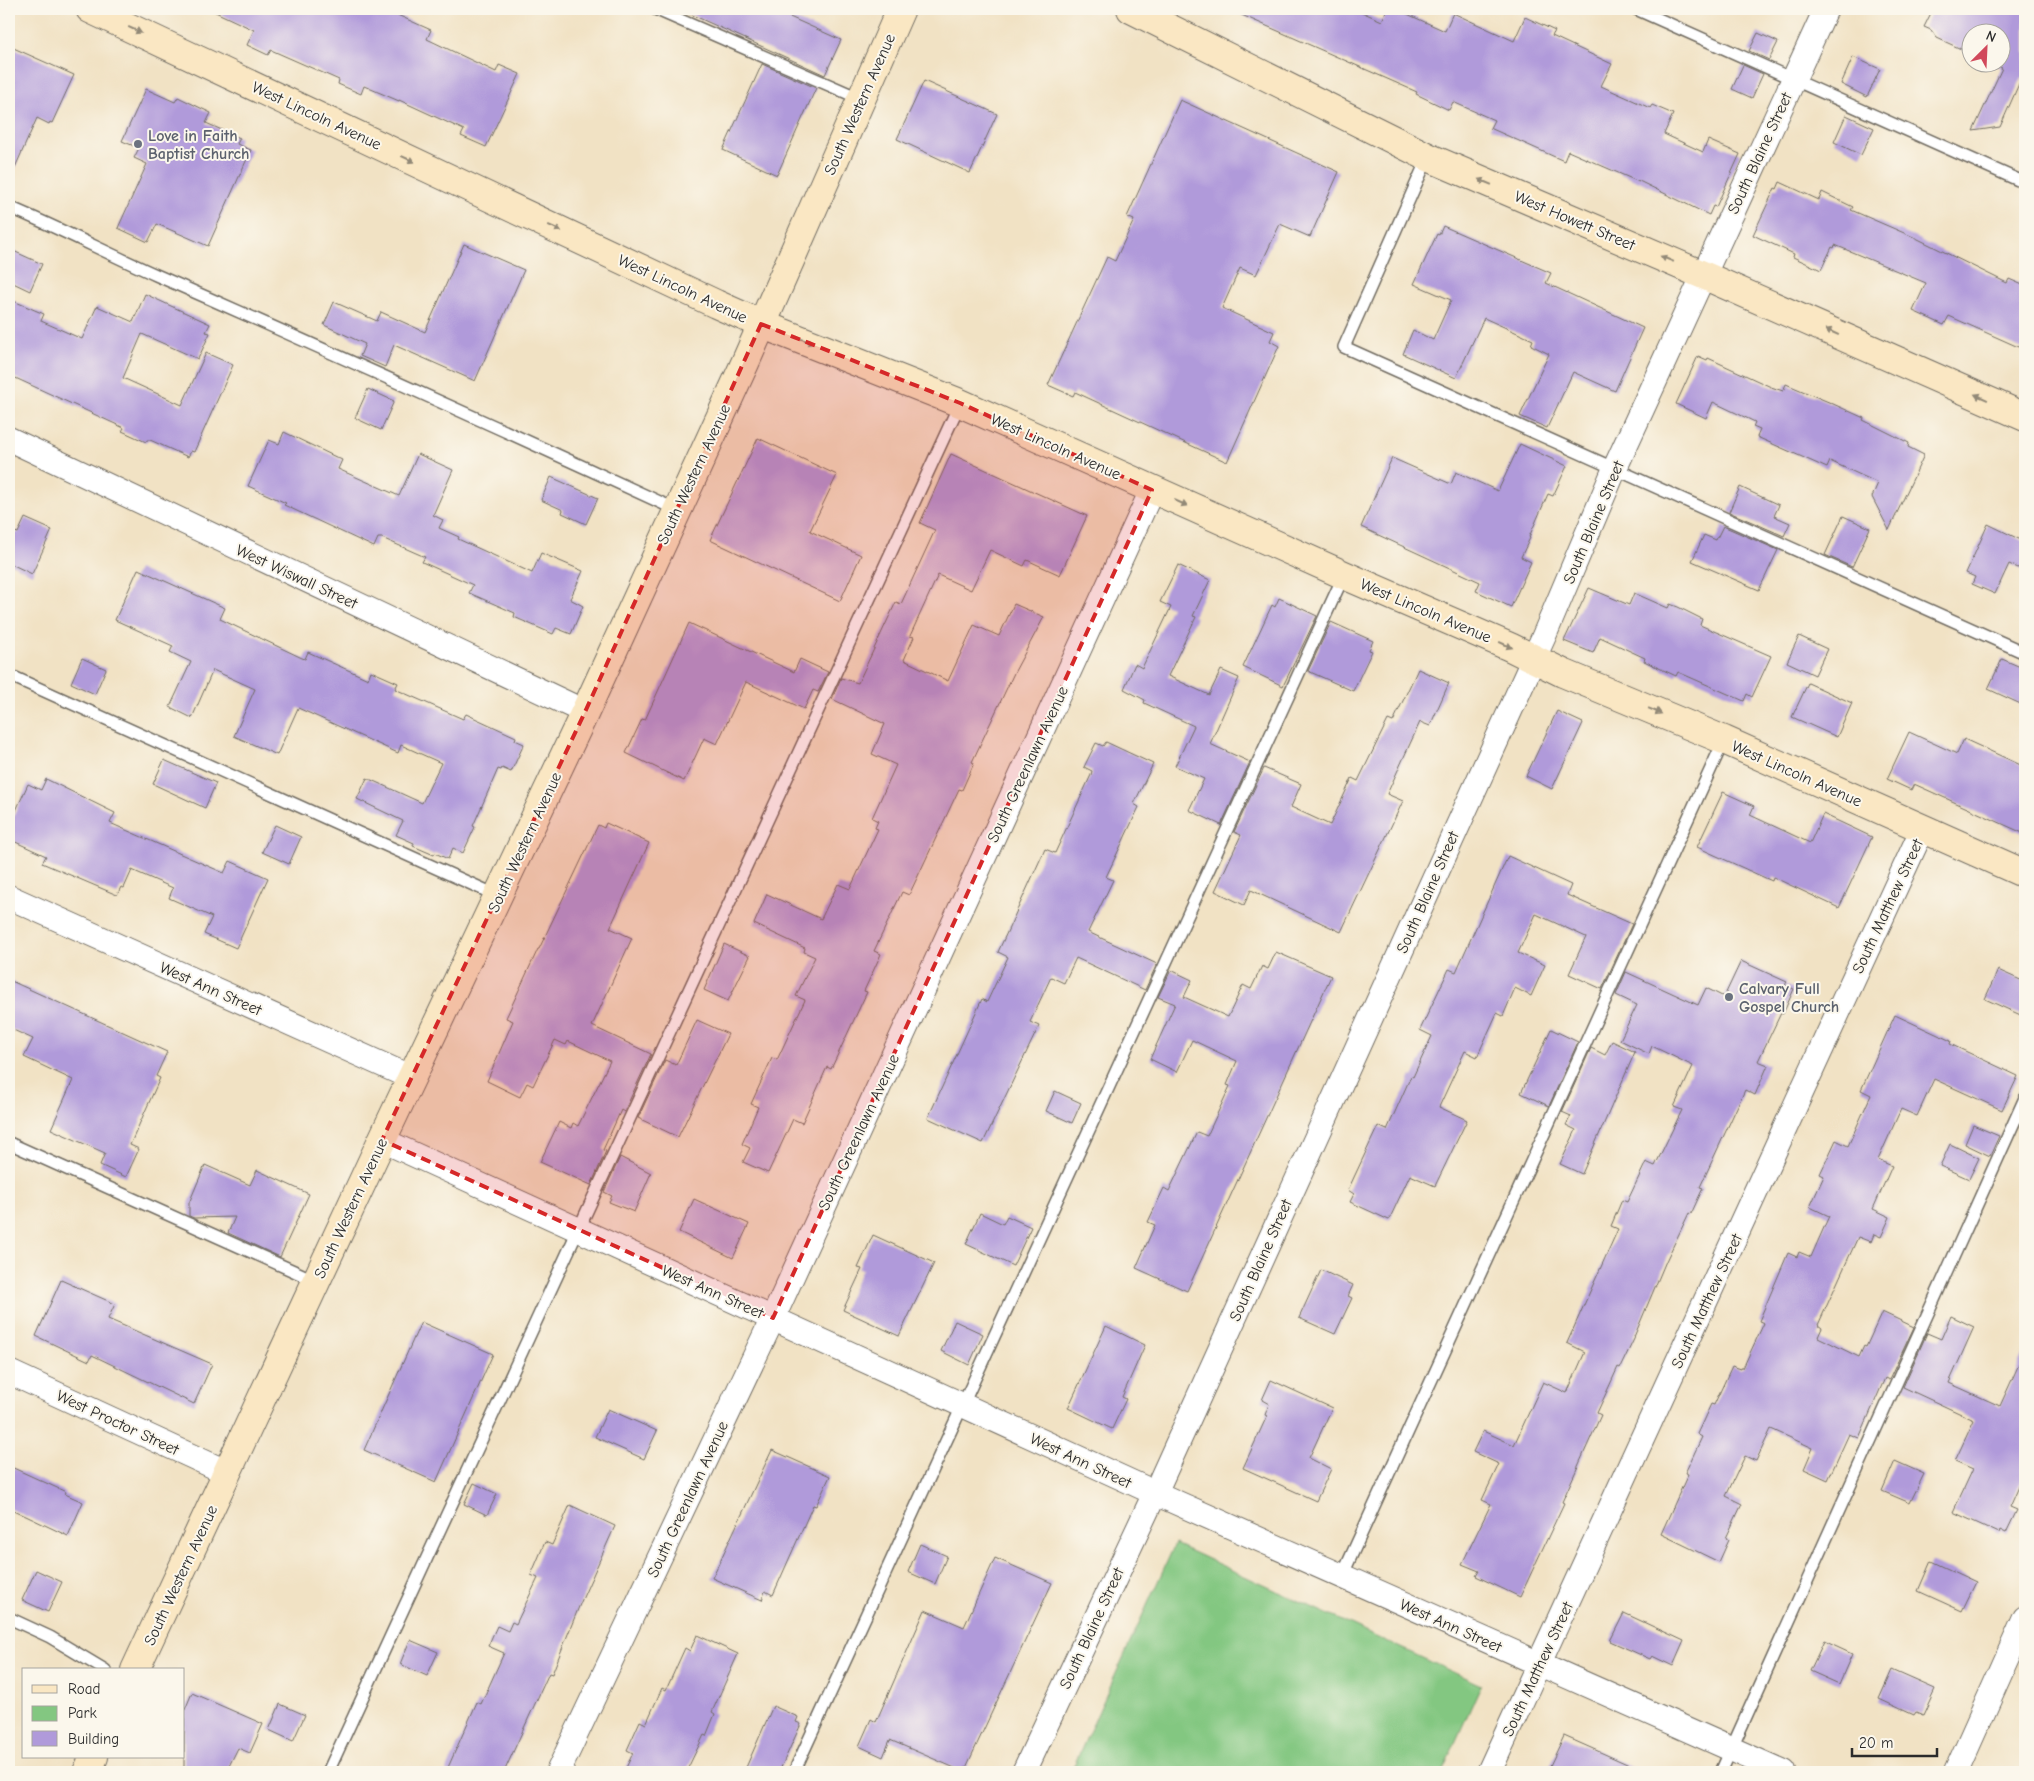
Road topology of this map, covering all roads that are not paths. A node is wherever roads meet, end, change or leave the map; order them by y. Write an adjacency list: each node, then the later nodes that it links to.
1 (90, 9): 13 (main road, West Lincoln Avenue, one-way to 13)
2 (901, 9): 8 (main road, South Western Avenue)
3 (1131, 9): 9 (main road, West Howett Street)
4 (1636, 9): 7 (lane)
5 (1826, 9): 7 (street, South Blaine Street)
6 (660, 10): 8 (lane)
7 (1793, 79): 10 (lane); 12 (street, South Blaine Street)
8 (861, 99): 13 (main road, South Western Avenue)
9 (1428, 157): 12 (main road, West Howett Street, one-way to 9); 17 (lane)
10 (2025, 183)
11 (9, 207): 19 (lane)
12 (1703, 275): 15 (main road, West Howett Street, one-way to 12); 17 (street, South Blaine Street)
13 (761, 324): 14 (main road, West Lincoln Avenue, one-way to 14); 19 (main road, South Western Avenue)
14 (960, 403): 18 (main road, West Lincoln Avenue); 34 (lane)
15 (2025, 417)
16 (9, 439): 24 (street, West Wiswall Street)
17 (1615, 468): 21 (lane); 22 (street, South Blaine Street)
18 (1152, 490): 20 (main road, West Lincoln Avenue, one-way to 20); 36 (street, South Greenlawn Avenue)
19 (677, 510): 24 (main road, South Western Avenue)
20 (1344, 575): 22 (main road, West Lincoln Avenue, one-way to 22); 38 (lane)
21 (2025, 653)
22 (1533, 658): 25 (main road, West Lincoln Avenue, one-way to 25); 40 (street, South Blaine Street)
23 (9, 675): 28 (lane)
24 (585, 712): 28 (main road, South Western Avenue)
25 (1724, 740): 26 (main road, West Lincoln Avenue); 41 (lane)
26 (1922, 830): 27 (main road, West Lincoln Avenue); 44 (street, South Matthew Street)
27 (2025, 874)
28 (498, 896): 30 (main road, South Western Avenue)
29 (9, 897): 30 (street, West Ann Street)
30 (412, 1078): 32 (main road, South Western Avenue)
31 (2025, 1098): 47 (lane)
32 (382, 1140): 34 (street, West Ann Street); 35 (main road, South Western Avenue)
33 (9, 1143): 35 (lane)
34 (578, 1230): 36 (street, West Ann Street); 50 (lane)
35 (316, 1281): 39 (main road, South Western Avenue)
36 (772, 1318): 38 (street, West Ann Street); 51 (street, South Greenlawn Avenue)
37 (9, 1372): 39 (street, West Proctor Street)
38 (962, 1405): 40 (street, West Ann Street); 52 (lane)
39 (228, 1473): 46 (main road, South Western Avenue)
40 (1154, 1494): 41 (street, West Ann Street); 53 (street, South Blaine Street)
41 (1342, 1576): 44 (street, West Ann Street)
42 (9, 1618): 45 (lane)
43 (2025, 1618): 57 (street)
44 (1540, 1664): 47 (street, West Ann Street); 54 (street, South Matthew Street)
45 (103, 1668)
46 (136, 1668)
47 (1731, 1749): 55 (lane); 56 (street, West Ann Street)
48 (94, 1758): 49 (main road)
49 (87, 1772)
50 (328, 1772)
51 (558, 1772)
52 (794, 1772)
53 (1024, 1772)
54 (1490, 1772)
55 (1721, 1772)
56 (1783, 1772)
57 (1956, 1772)

